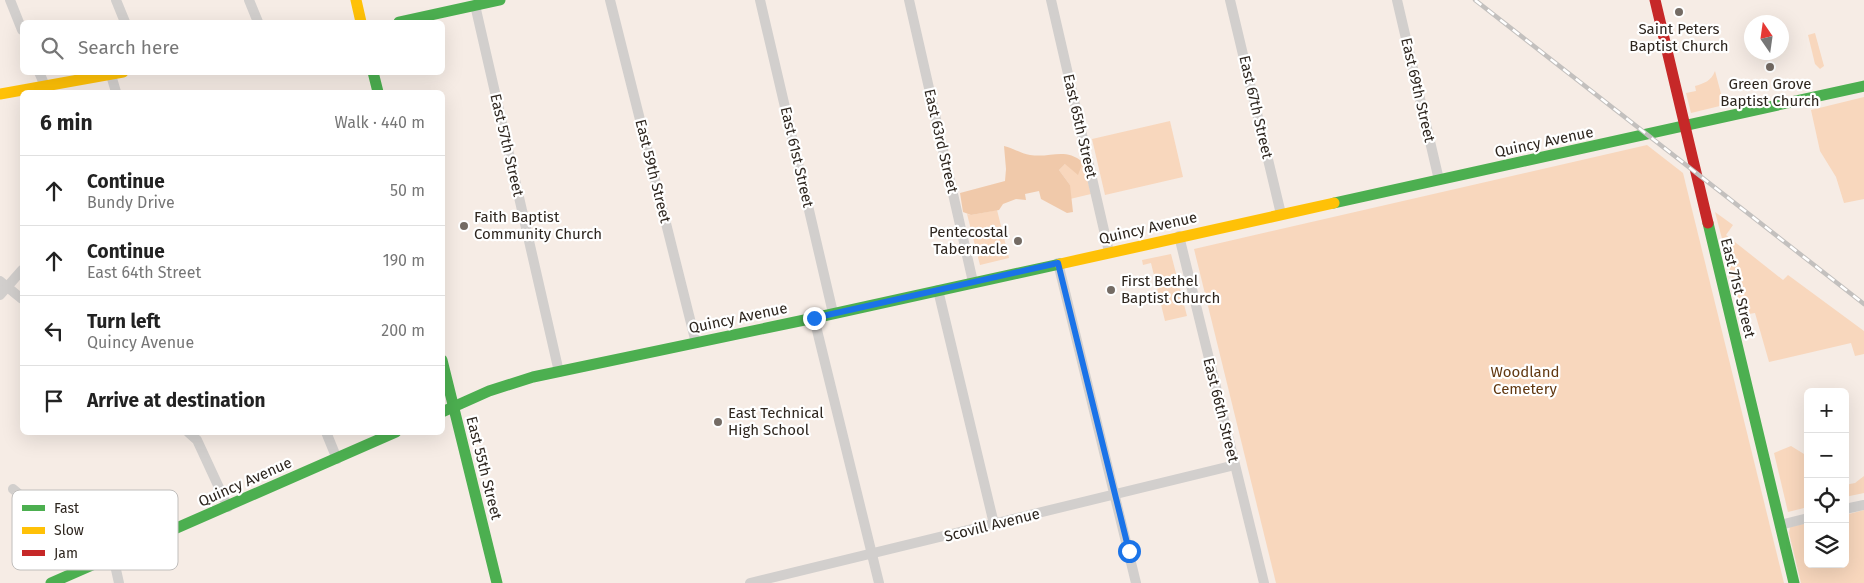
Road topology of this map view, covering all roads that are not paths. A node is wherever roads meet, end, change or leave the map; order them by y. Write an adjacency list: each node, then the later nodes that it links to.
1 (10, 0): 18 (street)
2 (116, 0): 14 (street)
3 (249, 0): 15 (street)
4 (356, 0): 16 (street)
5 (500, 0): 13 (street)
6 (610, 0): 42 (street, East 59th Street)
7 (760, 0): 40 (street, East 61st Street)
8 (909, 0): 35 (street, East 63rd Street)
9 (1051, 0): 32 (street, East 65th Street)
10 (1230, 0): 30 (street, East 67th Street)
11 (1397, 0): 29 (street, East 69th Street)
12 (1655, 0): 28 (street, East 71st Street)
13 (475, 5): 17 (street); 44 (street, East 57th Street)
14 (124, 20)
15 (257, 20)
16 (361, 20)
17 (408, 20)
18 (20, 25)
19 (39, 75): 23 (street)
20 (111, 75): 23 (street); 24 (street)
21 (374, 75): 25 (street)
22 (1864, 86): 28 (street, Quincy Avenue)
23 (38, 89)
24 (115, 90)
25 (378, 90)
26 (20, 91): 27 (street)
27 (0, 94)
28 (1684, 126): 29 (street, Quincy Avenue); 58 (street, East 71st Street)
29 (1439, 180): 30 (street, Quincy Avenue)
30 (1281, 214): 31 (street, Quincy Avenue)
31 (1179, 236): 32 (street, Quincy Avenue); 51 (street, East 66th Street)
32 (1109, 252): 33 (street, Quincy Avenue)
33 (1058, 263): 35 (street, Quincy Avenue); 52 (street)
34 (20, 272): 36 (street)
35 (973, 282): 37 (street, Quincy Avenue)
36 (4, 284): 38 (street); 39 (street)
37 (938, 290): 40 (street, Quincy Avenue); 57 (street)
38 (0, 295)
39 (20, 297)
40 (833, 313): 41 (street, Quincy Avenue)
41 (814, 318): 42 (street, Quincy Avenue); 60 (street)
42 (696, 343): 44 (street, Quincy Avenue)
43 (445, 372): 45 (street, East 55th Street)
44 (560, 372): 45 (street, Quincy Avenue)
45 (454, 407): 46 (street, Quincy Avenue); 65 (street, East 55th Street)
46 (445, 411)
47 (192, 435): 54 (street)
48 (327, 435): 50 (street)
49 (389, 435): 50 (street, Quincy Avenue)
50 (337, 459): 54 (street, Quincy Avenue)
51 (1235, 465): 52 (street, Scovill Avenue); 69 (street, East 66th Street)
52 (1115, 494): 57 (street, Scovill Avenue); 68 (street)
53 (1864, 505): 55 (street)
54 (228, 507): 59 (street, Quincy Avenue)
55 (1849, 508)
56 (1804, 519): 58 (street)
57 (994, 524): 60 (street, Scovill Avenue)
58 (1780, 525): 70 (street, East 71st Street)
59 (178, 528)
60 (872, 554): 66 (street, Scovill Avenue); 67 (street)
61 (80, 570): 63 (street, Quincy Avenue)
62 (116, 570): 64 (street)
63 (51, 583)
64 (119, 583)
65 (497, 583)
66 (751, 583)
67 (879, 583)
68 (1136, 583)
69 (1264, 583)
70 (1794, 583)

